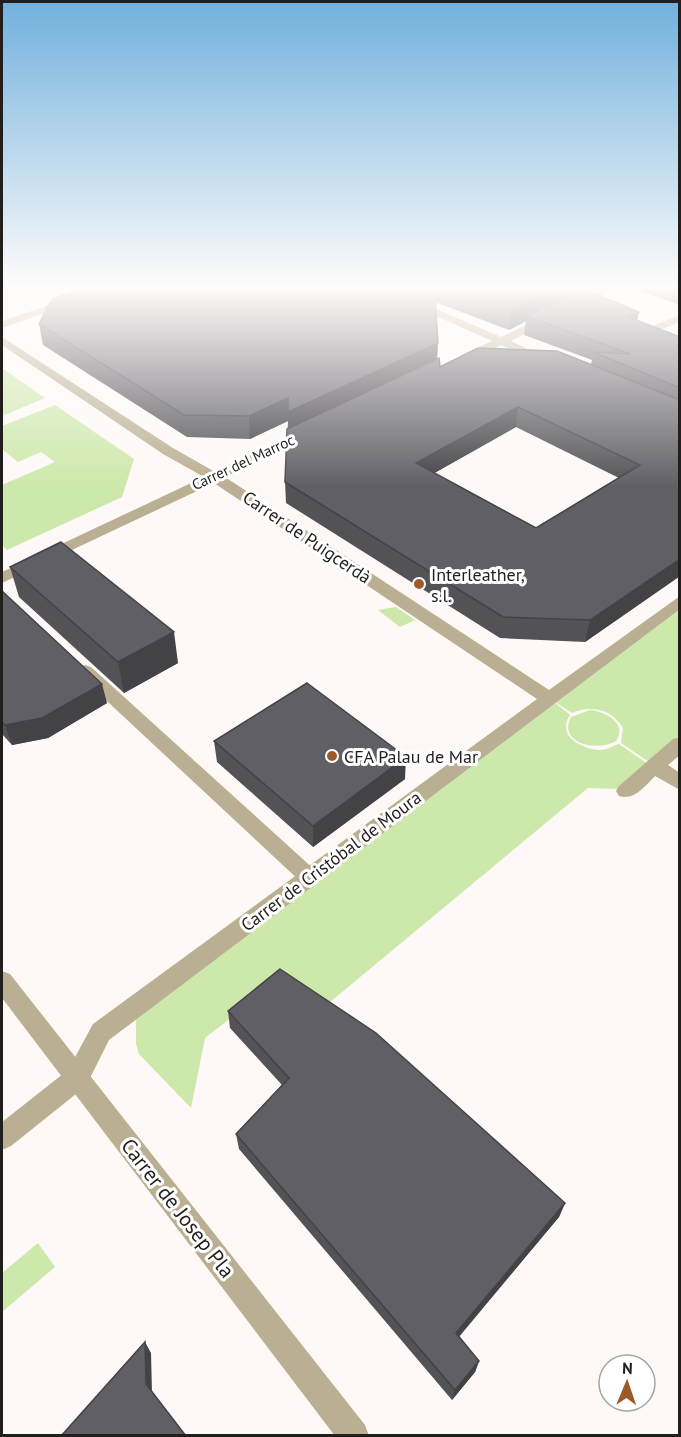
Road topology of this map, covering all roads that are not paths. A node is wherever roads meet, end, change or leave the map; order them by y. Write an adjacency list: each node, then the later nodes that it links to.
1 (22, 353): 7 (street, Carrer de Puigcerdà)
2 (475, 353): 4 (street)
3 (528, 353): 5 (street)
4 (454, 363)
5 (555, 365)
6 (318, 427): 7 (street, Carrer del Marroc)
7 (212, 477): 8 (street, Carrer del Marroc); 11 (street, Carrer de Puigcerdà)
8 (2, 578)
9 (680, 601): 11 (street, Carrer de Cristóbal de Moura)
10 (73, 660): 16 (street)
11 (550, 699): 16 (street, Carrer de Cristóbal de Moura)
12 (680, 744): 13 (street)
13 (654, 766): 14 (street); 15 (street)
14 (680, 783)
15 (626, 791)
16 (309, 877): 18 (street, Carrer de Cristóbal de Moura)
17 (2, 981): 18 (street, Carrer de Josep Pla)
18 (77, 1078): 19 (street, Carrer de Cristóbal de Moura); 20 (street, Carrer de Josep Pla)
19 (2, 1137)
20 (354, 1436)

